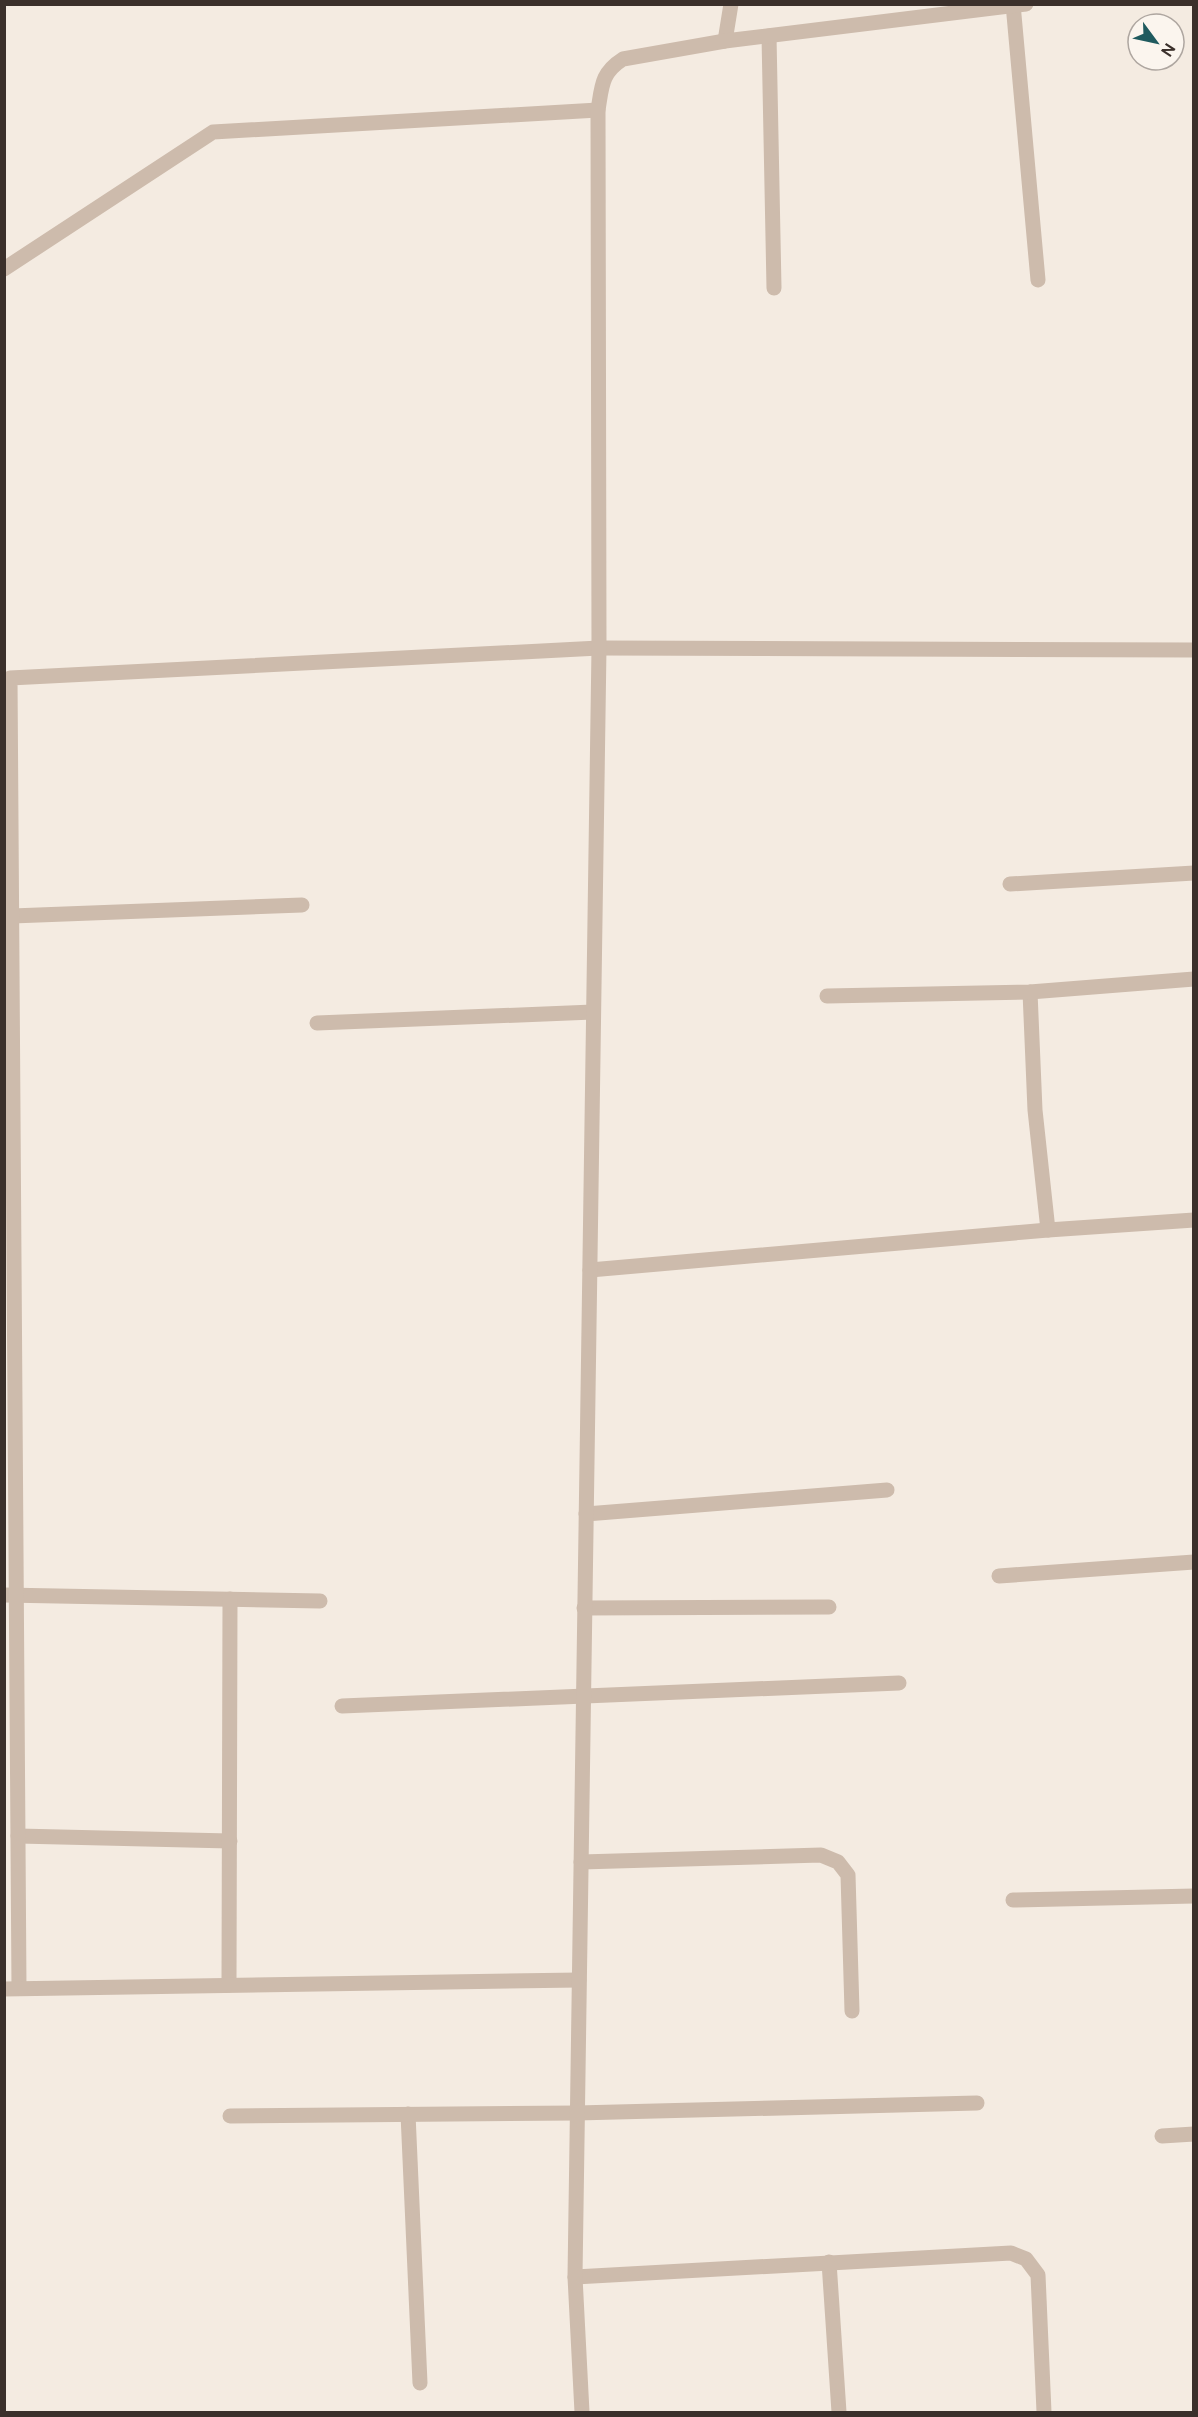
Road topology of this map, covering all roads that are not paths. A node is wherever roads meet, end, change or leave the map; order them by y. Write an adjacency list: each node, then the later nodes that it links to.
1 (731, 4): 4 (street)
2 (1018, 5): 3 (street); 7 (street)
3 (769, 36): 4 (street); 8 (street)
4 (725, 41): 5 (street)
5 (598, 110): 6 (street); 9 (street)
6 (4, 269)
7 (1038, 280)
8 (774, 288)
9 (599, 648): 10 (street); 14 (street); 18 (street)
10 (1194, 650)
11 (1194, 873): 12 (street)
12 (1011, 884)
13 (302, 905): 14 (street)
14 (12, 916): 23 (street)
15 (1194, 979): 16 (street)
16 (1030, 992): 17 (street); 21 (street)
17 (827, 996)
18 (593, 1012): 19 (street); 22 (street)
19 (317, 1023)
20 (1194, 1220): 21 (street)
21 (1048, 1230): 22 (street)
22 (590, 1270): 25 (street)
23 (10, 1311): 28 (street)
24 (887, 1490): 25 (street)
25 (586, 1514): 32 (street)
26 (1194, 1562): 27 (street)
27 (999, 1576)
28 (10, 1595): 29 (street); 36 (street)
29 (230, 1599): 30 (street); 37 (street)
30 (320, 1601)
31 (829, 1607): 32 (street)
32 (584, 1608): 34 (street)
33 (899, 1683): 34 (street)
34 (584, 1697): 35 (street); 38 (street)
35 (342, 1706)
36 (18, 1836): 37 (street); 43 (street)
37 (230, 1841): 42 (street)
38 (581, 1862): 41 (street); 44 (street)
39 (1194, 1896): 40 (street)
40 (1013, 1900)
41 (579, 1980): 42 (street); 46 (street)
42 (230, 1984): 43 (street)
43 (12, 1988)
44 (852, 2011)
45 (978, 2103): 46 (street)
46 (577, 2113): 47 (street); 52 (street)
47 (408, 2114): 48 (street); 53 (street)
48 (230, 2116)
49 (1194, 2134): 50 (street)
50 (1162, 2136)
51 (829, 2262): 52 (street); 55 (street); 56 (street)
52 (575, 2277): 54 (street)
53 (420, 2383)
54 (582, 2412)
55 (839, 2412)
56 (1044, 2412)

